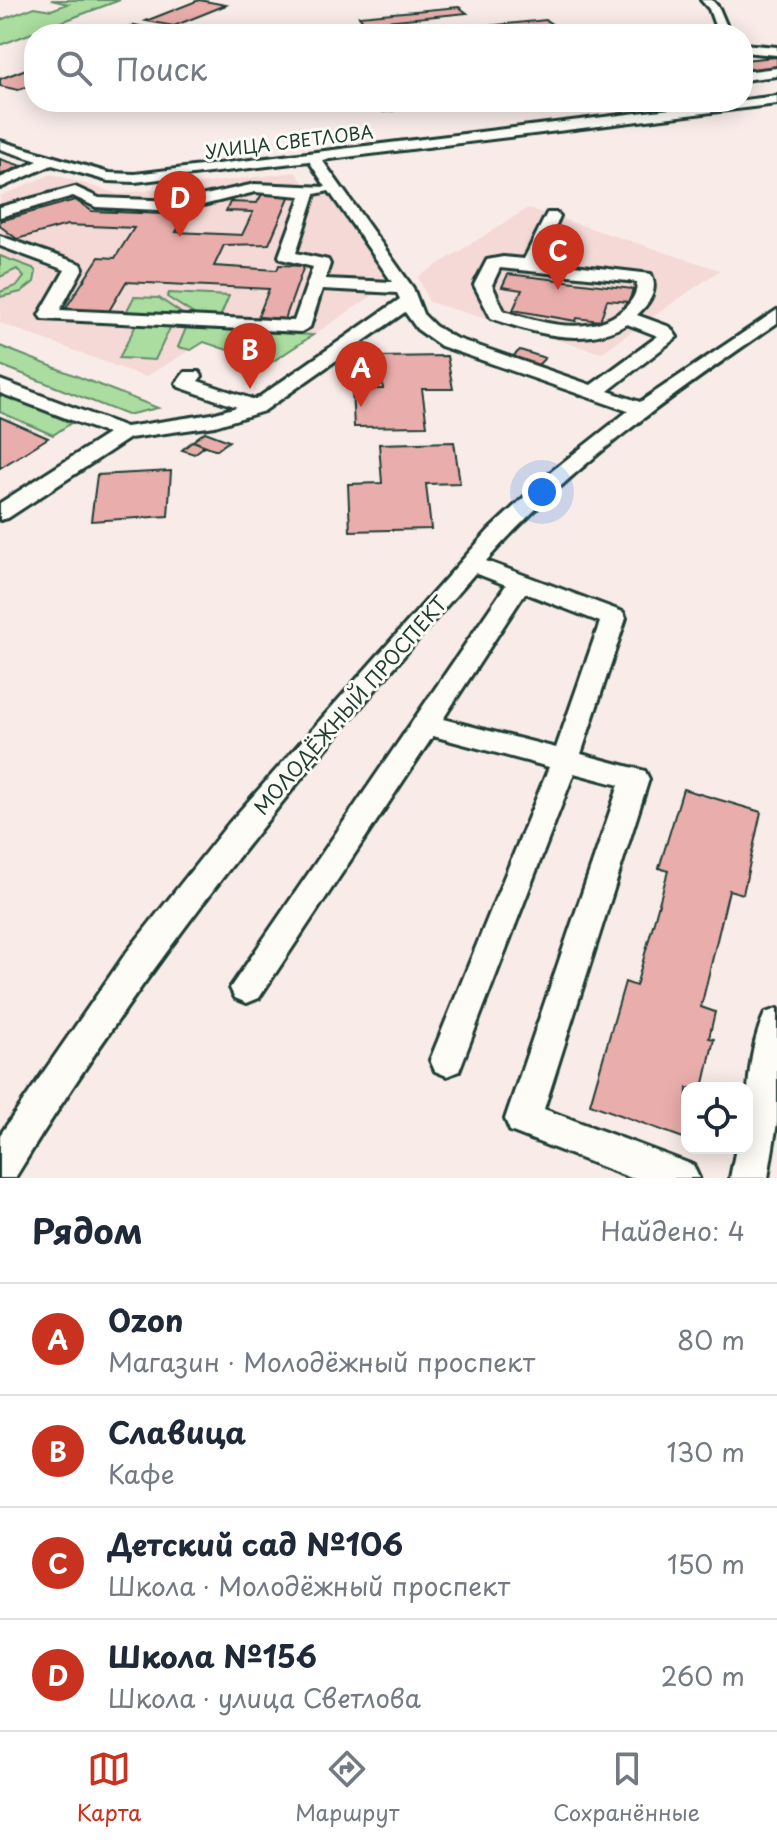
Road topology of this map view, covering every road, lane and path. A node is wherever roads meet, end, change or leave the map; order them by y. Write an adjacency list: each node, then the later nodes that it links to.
1 (706, 0): 2 (street)
2 (720, 24)
3 (753, 47): 4 (street)
4 (777, 51)
5 (777, 72): 6 (street)
6 (753, 75)
7 (777, 100): 8 (street, УЛИЦА СВЕТЛОВА)
8 (753, 103)
9 (679, 112): 11 (street, УЛИЦА СВЕТЛОВА)
10 (0, 145): 12 (street, УЛИЦА СВЕТЛОВА)
11 (313, 157): 12 (street, УЛИЦА СВЕТЛОВА); 14 (street)
12 (51, 160): 13 (street)
13 (0, 184)
14 (334, 189): 15 (street); 21 (street)
15 (305, 190): 16 (street); 20 (street)
16 (0, 212)
17 (552, 216): 19 (street)
18 (0, 241): 20 (street)
19 (530, 265): 23 (street); 23 (street)
20 (317, 284): 21 (street)
21 (406, 294): 26 (street); 27 (street)
22 (777, 315): 28 (street, МОЛОДЁЖНЫЙ ПРОСПЕКТ)
23 (625, 317): 26 (street)
24 (192, 376): 27 (street)
25 (0, 386): 29 (street)
26 (594, 392): 28 (street)
27 (257, 407): 29 (street)
28 (641, 409): 31 (street, МОЛОДЁЖНЫЙ ПРОСПЕКТ)
29 (124, 433): 30 (street)
30 (0, 513)
31 (473, 564): 32 (street); 38 (street, МОЛОДЁЖНЫЙ ПРОСПЕКТ)
32 (520, 582): 33 (street); 34 (street)
33 (426, 724): 34 (street); 35 (street)
34 (565, 761): 37 (street); 39 (street)
35 (247, 988)
36 (777, 1024): 40 (street)
37 (447, 1060)
38 (0, 1168)
39 (680, 1178)
40 (749, 1178)

